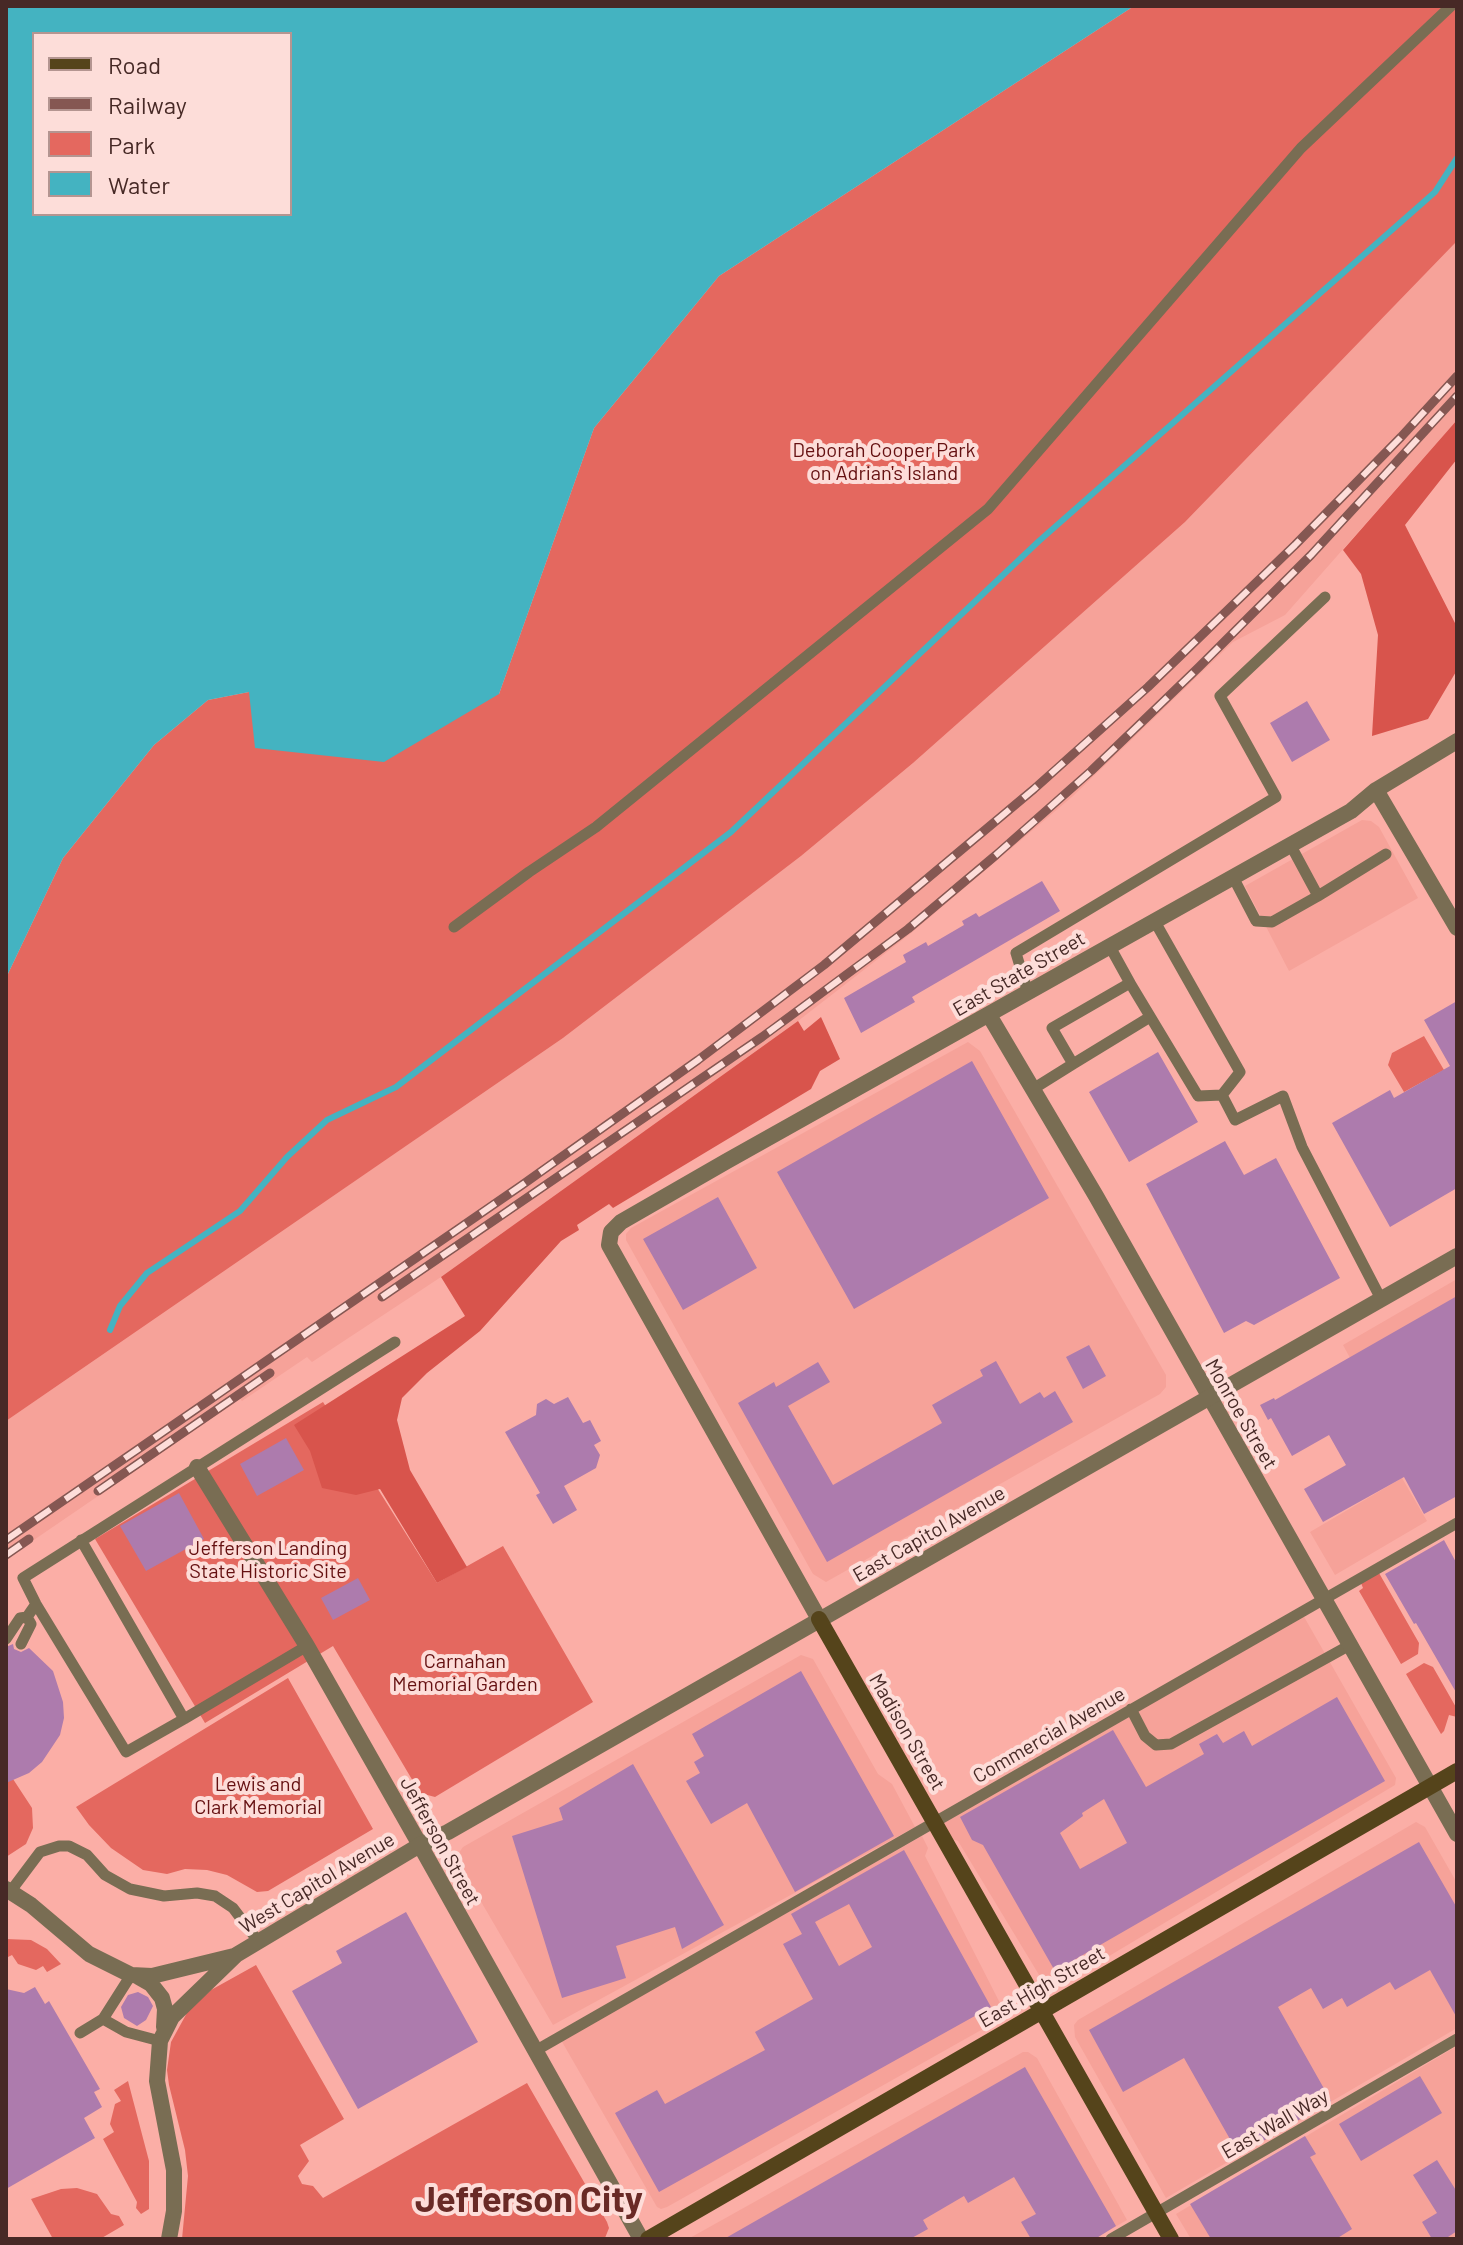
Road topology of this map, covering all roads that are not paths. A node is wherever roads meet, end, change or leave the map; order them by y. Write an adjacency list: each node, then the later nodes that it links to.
1 (1451, 6): 10 (lane)
2 (1325, 597): 14 (lane)
3 (1457, 741): 4 (street, East State Street)
4 (1376, 790): 5 (street, East State Street); 11 (street)
5 (1290, 844): 7 (street, East State Street); 8 (lane)
6 (1386, 854): 8 (lane)
7 (1233, 877): 8 (lane); 9 (street, East State Street)
8 (1318, 896)
9 (1154, 920): 12 (street, East State Street); 19 (lane)
10 (454, 927)
11 (1457, 928)
12 (1109, 945): 13 (lane); 14 (street, East State Street)
13 (1130, 983): 16 (lane); 17 (lane)
14 (1028, 993): 15 (street, East State Street)
15 (989, 1015): 18 (street, Monroe Street); 20 (street, East State Street)
16 (1150, 1017): 17 (lane); 19 (lane)
17 (1073, 1064): 18 (lane)
18 (1033, 1089): 24 (street, Monroe Street)
19 (1222, 1095): 22 (lane)
20 (609, 1245): 31 (street, Madison Street)
21 (1457, 1256): 22 (street, East Capitol Avenue)
22 (1381, 1299): 24 (street, East Capitol Avenue)
23 (395, 1342): 25 (lane)
24 (1208, 1398): 28 (street, Monroe Street); 31 (street, East Capitol Avenue)
25 (197, 1467): 27 (lane); 35 (street, Jefferson Street)
26 (1457, 1523): 28 (lane, Commercial Avenue)
27 (81, 1540): 29 (lane); 37 (lane)
28 (1324, 1599): 34 (street, Monroe Street); 36 (lane, Commercial Avenue)
29 (36, 1604): 30 (lane); 37 (lane)
30 (27, 1617): 32 (lane); 33 (lane)
31 (819, 1619): 40 (main road, Madison Street); 42 (street, East Capitol Avenue)
32 (6, 1639)
33 (21, 1644)
34 (1350, 1645): 36 (lane); 39 (street, Monroe Street)
35 (307, 1646): 37 (lane); 42 (street, Jefferson Street)
36 (1131, 1709): 40 (lane, Commercial Avenue)
37 (184, 1719)
38 (1457, 1771): 39 (main road, East High Street)
39 (1429, 1785): 41 (street, Monroe Street); 47 (main road, East High Street)
40 (935, 1821): 47 (main road, Madison Street); 52 (lane, Commercial Avenue)
41 (1457, 1834)
42 (420, 1845): 44 (street, West Capitol Avenue); 52 (street, Jefferson Street)
43 (8, 1890): 44 (lane); 46 (street)
44 (258, 1941): 45 (street, West Capitol Avenue)
45 (236, 1955): 46 (street, West Capitol Avenue); 50 (street, West Capitol Avenue)
46 (134, 1976): 48 (lane); 50 (street)
47 (1042, 2010): 53 (main road, Madison Street); 56 (main road, East High Street)
48 (103, 2019): 49 (lane); 50 (lane)
49 (80, 2033)
50 (162, 2035): 54 (street)
51 (1457, 2039): 53 (lane, East Wall Way)
52 (535, 2051): 55 (street, Jefferson Street)
53 (1156, 2214): 57 (lane, East Wall Way); 58 (main road, Madison Street)
54 (169, 2239)
55 (641, 2239)
56 (648, 2239)
57 (1111, 2239)
58 (1171, 2239)

